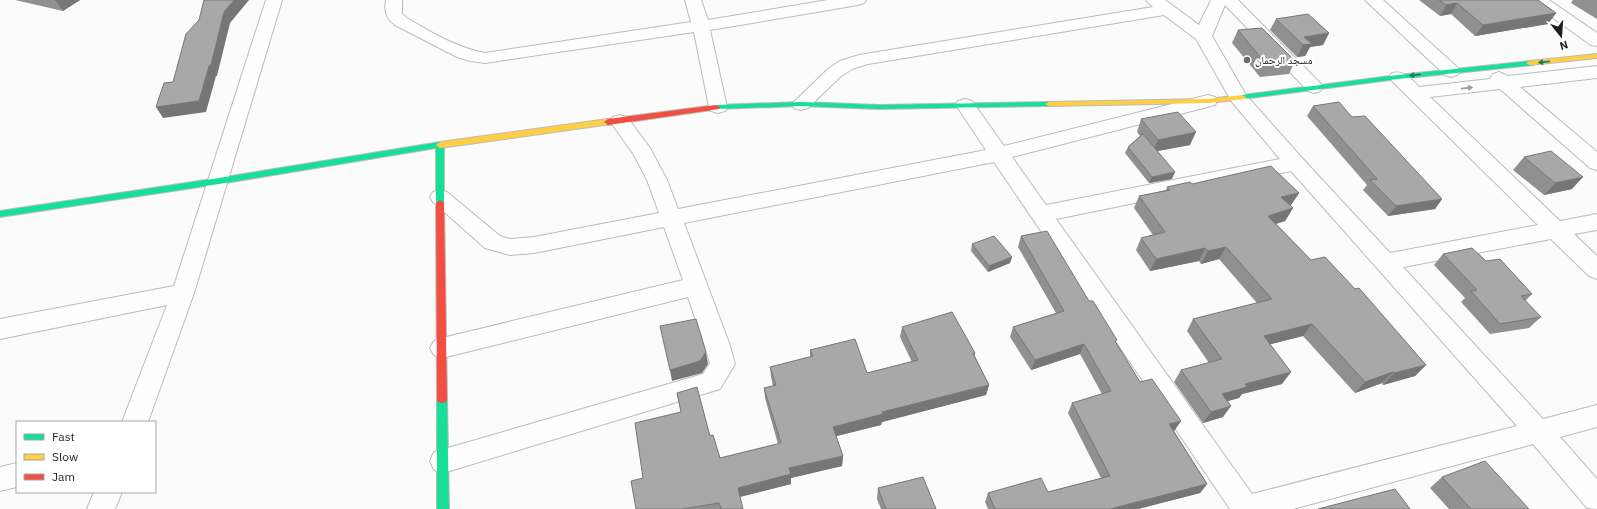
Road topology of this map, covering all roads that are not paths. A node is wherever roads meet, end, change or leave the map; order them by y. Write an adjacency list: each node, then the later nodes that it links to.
1 (274, 0): 32 (street)
2 (394, 0): 11 (street)
3 (693, 0): 11 (street)
4 (858, 0): 9 (street)
5 (1219, 0): 12 (street)
6 (1229, 0): 20 (street)
7 (1373, 0): 16 (street)
8 (1538, 0): 13 (street)
9 (814, 4): 11 (street)
10 (1160, 5): 12 (street); 24 (street)
11 (701, 26): 26 (street)
12 (1203, 36): 22 (street)
13 (1597, 41)
14 (1597, 56): 15 (street, one-way to 15)
15 (1488, 68): 16 (street); 19 (street)
16 (1451, 72): 18 (street, one-way to 18)
17 (1597, 72): 19 (street)
18 (1398, 77): 20 (street); 21 (street)
19 (1505, 84): 21 (street, one-way to 19); 31 (street)
20 (1314, 87): 22 (street)
21 (1414, 93): 38 (street)
22 (1239, 98): 23 (street); 30 (street)
23 (1208, 101): 25 (street); 29 (street)
24 (801, 104): 25 (street); 26 (street)
25 (965, 105): 29 (street)
26 (718, 107): 27 (street)
27 (620, 121): 28 (street); 36 (street)
28 (440, 145): 32 (street); 33 (street)
29 (998, 154): 35 (street); 36 (street)
30 (1295, 163): 35 (street); 39 (street)
31 (1597, 163)
32 (219, 181): 34 (street); 42 (street)
33 (440, 197): 36 (street); 44 (street)
34 (0, 214)
35 (1041, 214): 55 (street)
36 (672, 218): 41 (street)
37 (1597, 222): 38 (street)
38 (1554, 229): 39 (street); 40 (street)
39 (1385, 262): 47 (street)
40 (1597, 270)
41 (696, 286): 44 (street); 48 (street)
42 (183, 293): 43 (street); 46 (street)
43 (0, 329)
44 (442, 348): 48 (street)
45 (1597, 416): 47 (street)
46 (135, 421)
47 (1538, 431): 52 (street); 55 (street)
48 (443, 461): 54 (street)
49 (16, 475): 50 (street)
50 (0, 479)
51 (108, 493): 53 (street)
52 (1597, 499)
53 (101, 509)
54 (443, 509)
55 (1245, 509)

